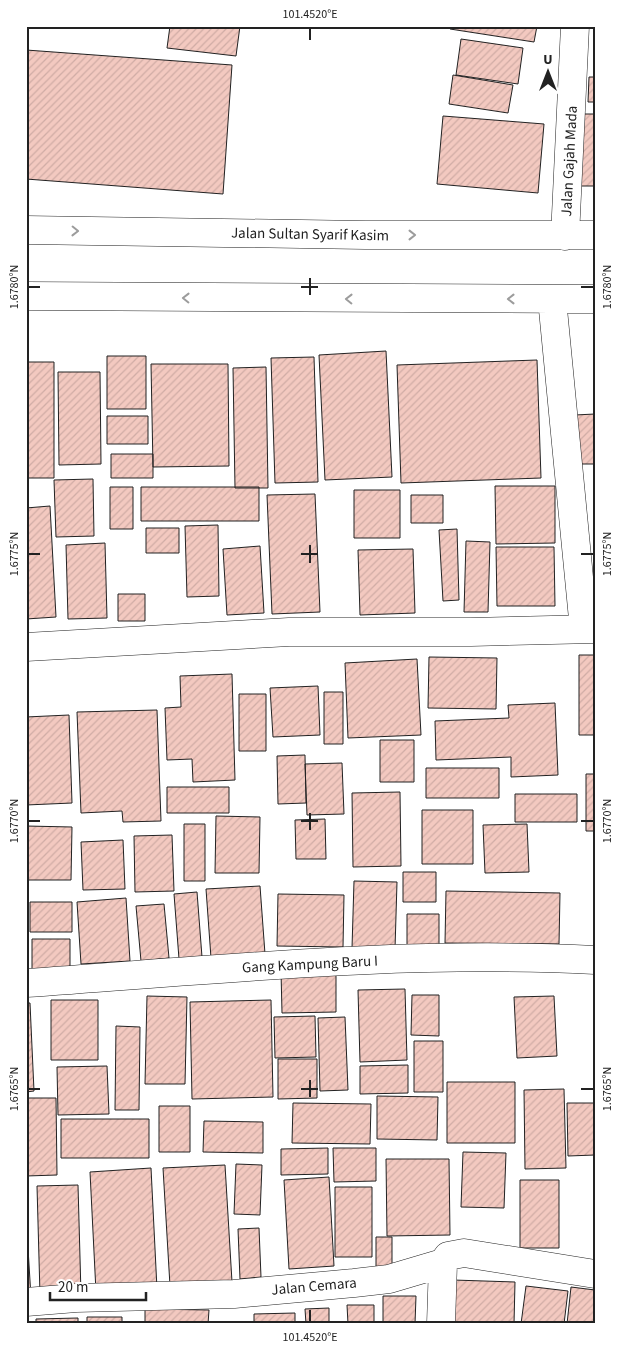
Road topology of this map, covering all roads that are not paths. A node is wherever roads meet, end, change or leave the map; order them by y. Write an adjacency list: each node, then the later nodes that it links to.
1 (575, 26): 4 (street, Jalan Gajah Mada)
2 (26, 230): 4 (street, Jalan Sultan Syarif Kasim, one-way to 4)
3 (595, 235): 4 (street, Jalan Sultan Syarif Kasim)
4 (565, 236)
5 (26, 296): 6 (street, one-way to 5)
6 (552, 299): 7 (street); 8 (street)
7 (595, 299)
8 (589, 629): 9 (street)
9 (26, 647)
10 (595, 960): 11 (street, Gang Kampung Baru I)
11 (26, 983)
12 (443, 1263): 13 (street, Jalan Cemara); 14 (street, Jalan Cemara); 15 (street)
13 (595, 1274)
14 (26, 1302)
15 (441, 1324)

